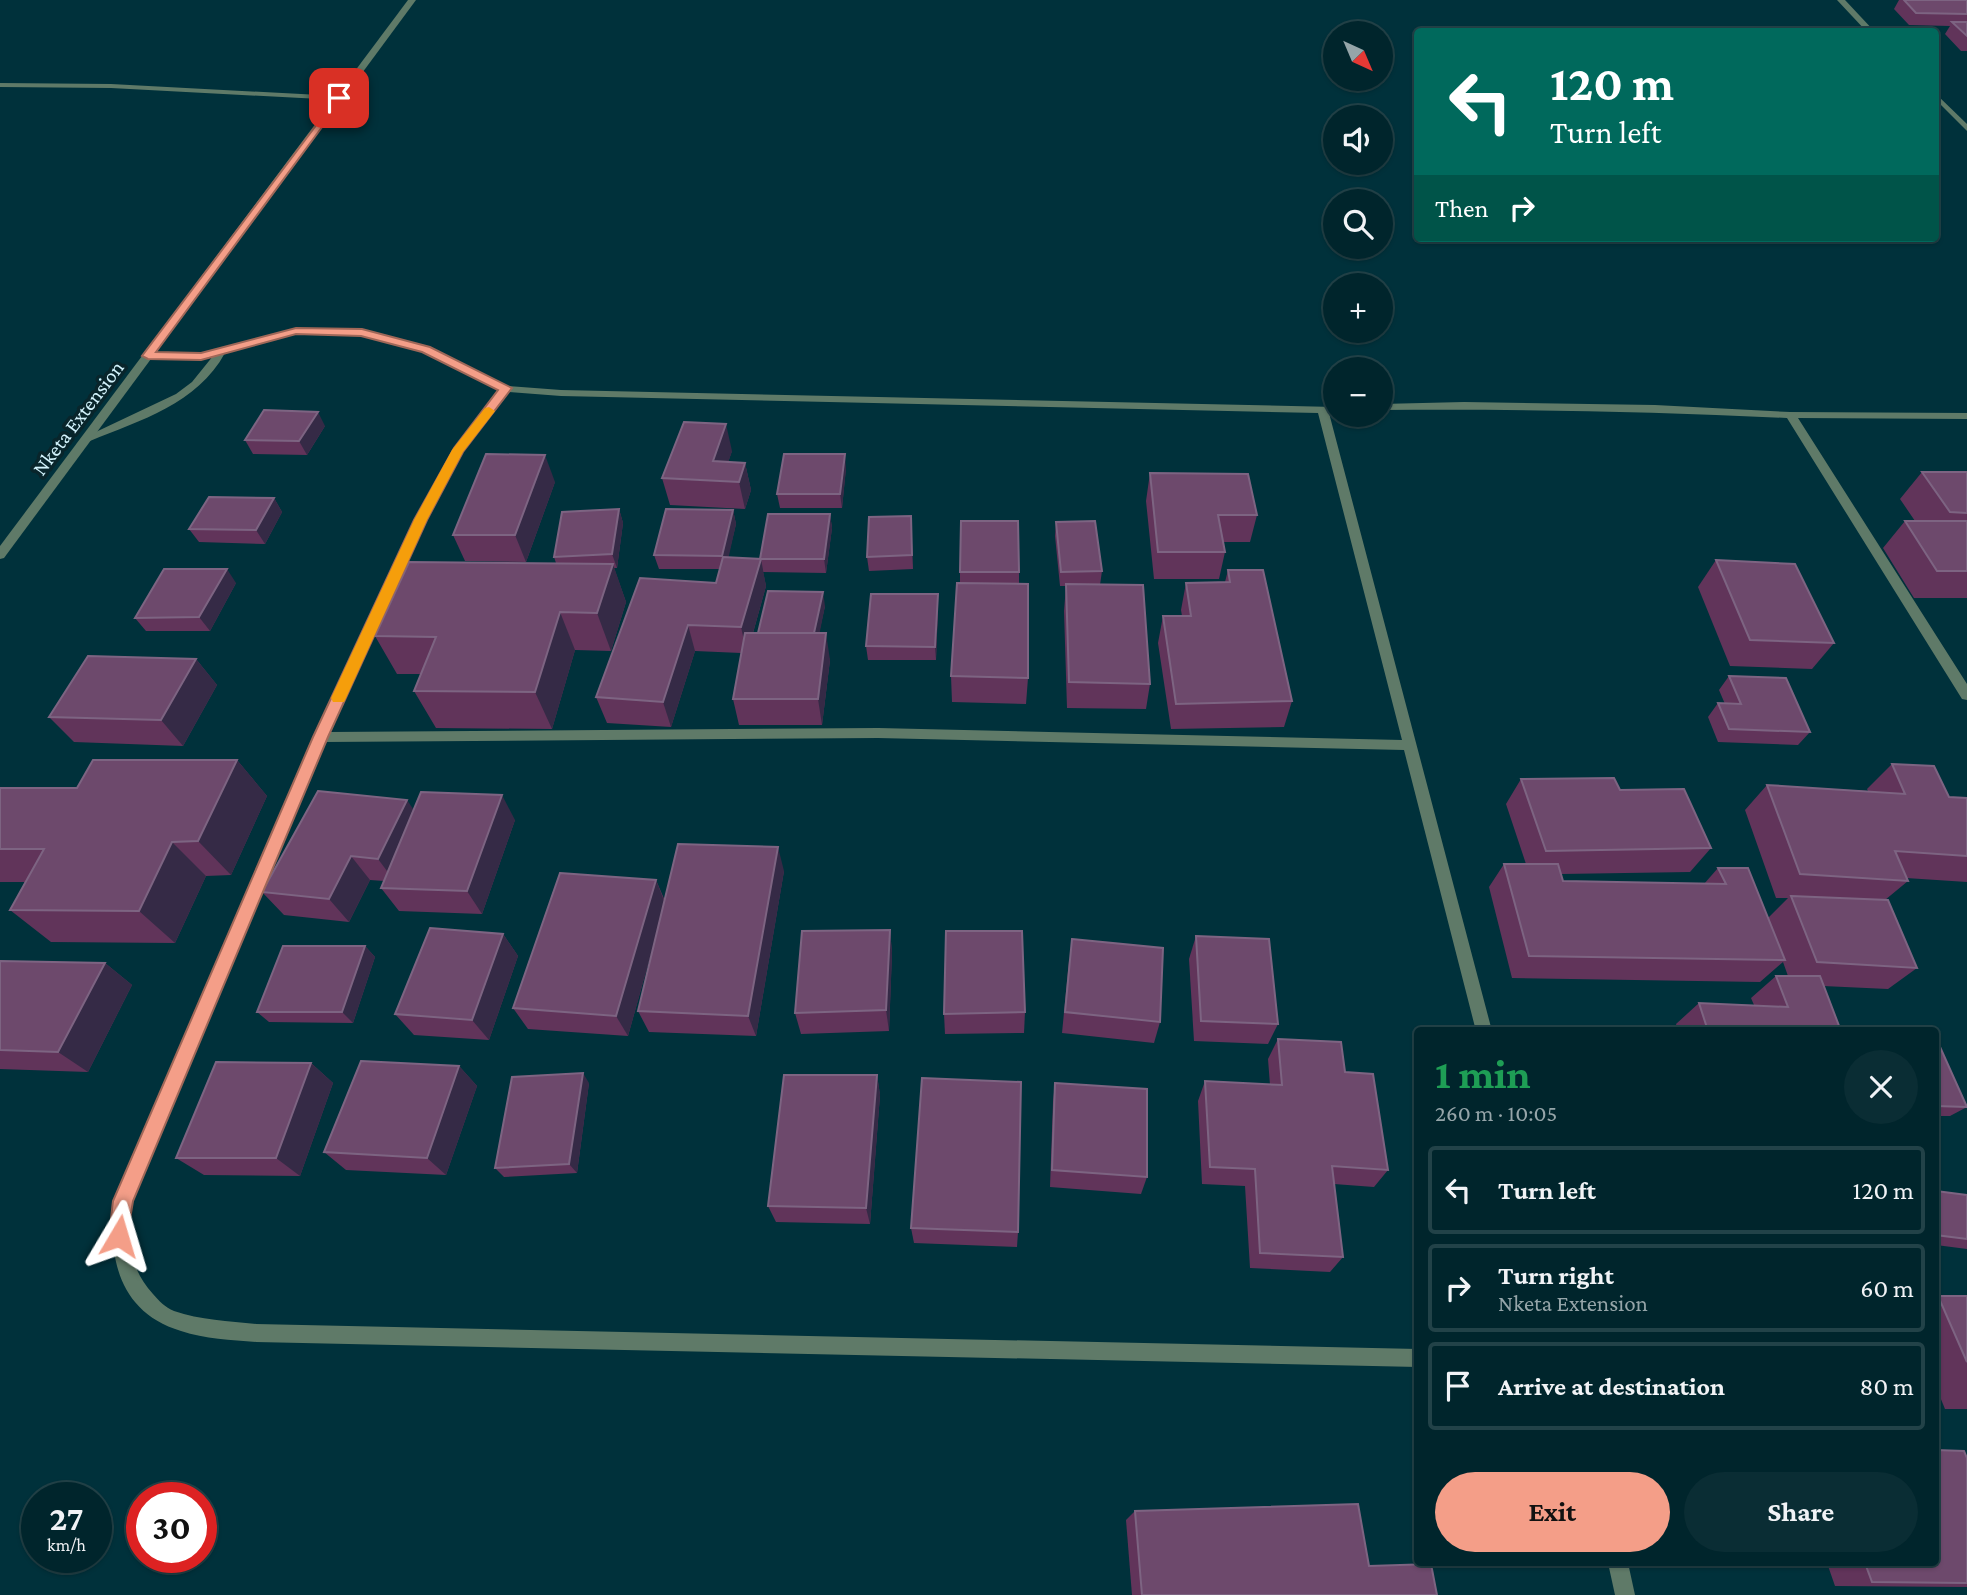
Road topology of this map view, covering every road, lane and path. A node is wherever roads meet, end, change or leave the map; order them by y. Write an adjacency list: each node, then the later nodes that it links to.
1 (412, 0): 5 (street, Nketa Extension)
2 (1841, 0): 3 (street)
3 (1868, 28)
4 (0, 85): 5 (street)
5 (339, 98): 9 (street, Nketa Extension)
6 (1939, 99): 7 (street)
7 (1967, 129)
8 (220, 353): 9 (street); 10 (street); 16 (street)
9 (148, 356): 16 (street, Nketa Extension)
10 (506, 388): 12 (street); 21 (street)
11 (1393, 407): 13 (street)
12 (1323, 411)
13 (1790, 415): 14 (street); 20 (street)
14 (1967, 416)
15 (1333, 427): 22 (street)
16 (86, 439): 18 (street, Nketa Extension)
17 (0, 529): 18 (street)
18 (19, 529): 19 (street, Nketa Extension)
19 (0, 555)
20 (1967, 695)
21 (320, 737): 22 (street); 24 (street)
22 (1410, 745): 23 (street)
23 (1483, 1027)
24 (1414, 1358)
25 (1619, 1566): 26 (street)
26 (1625, 1595)

